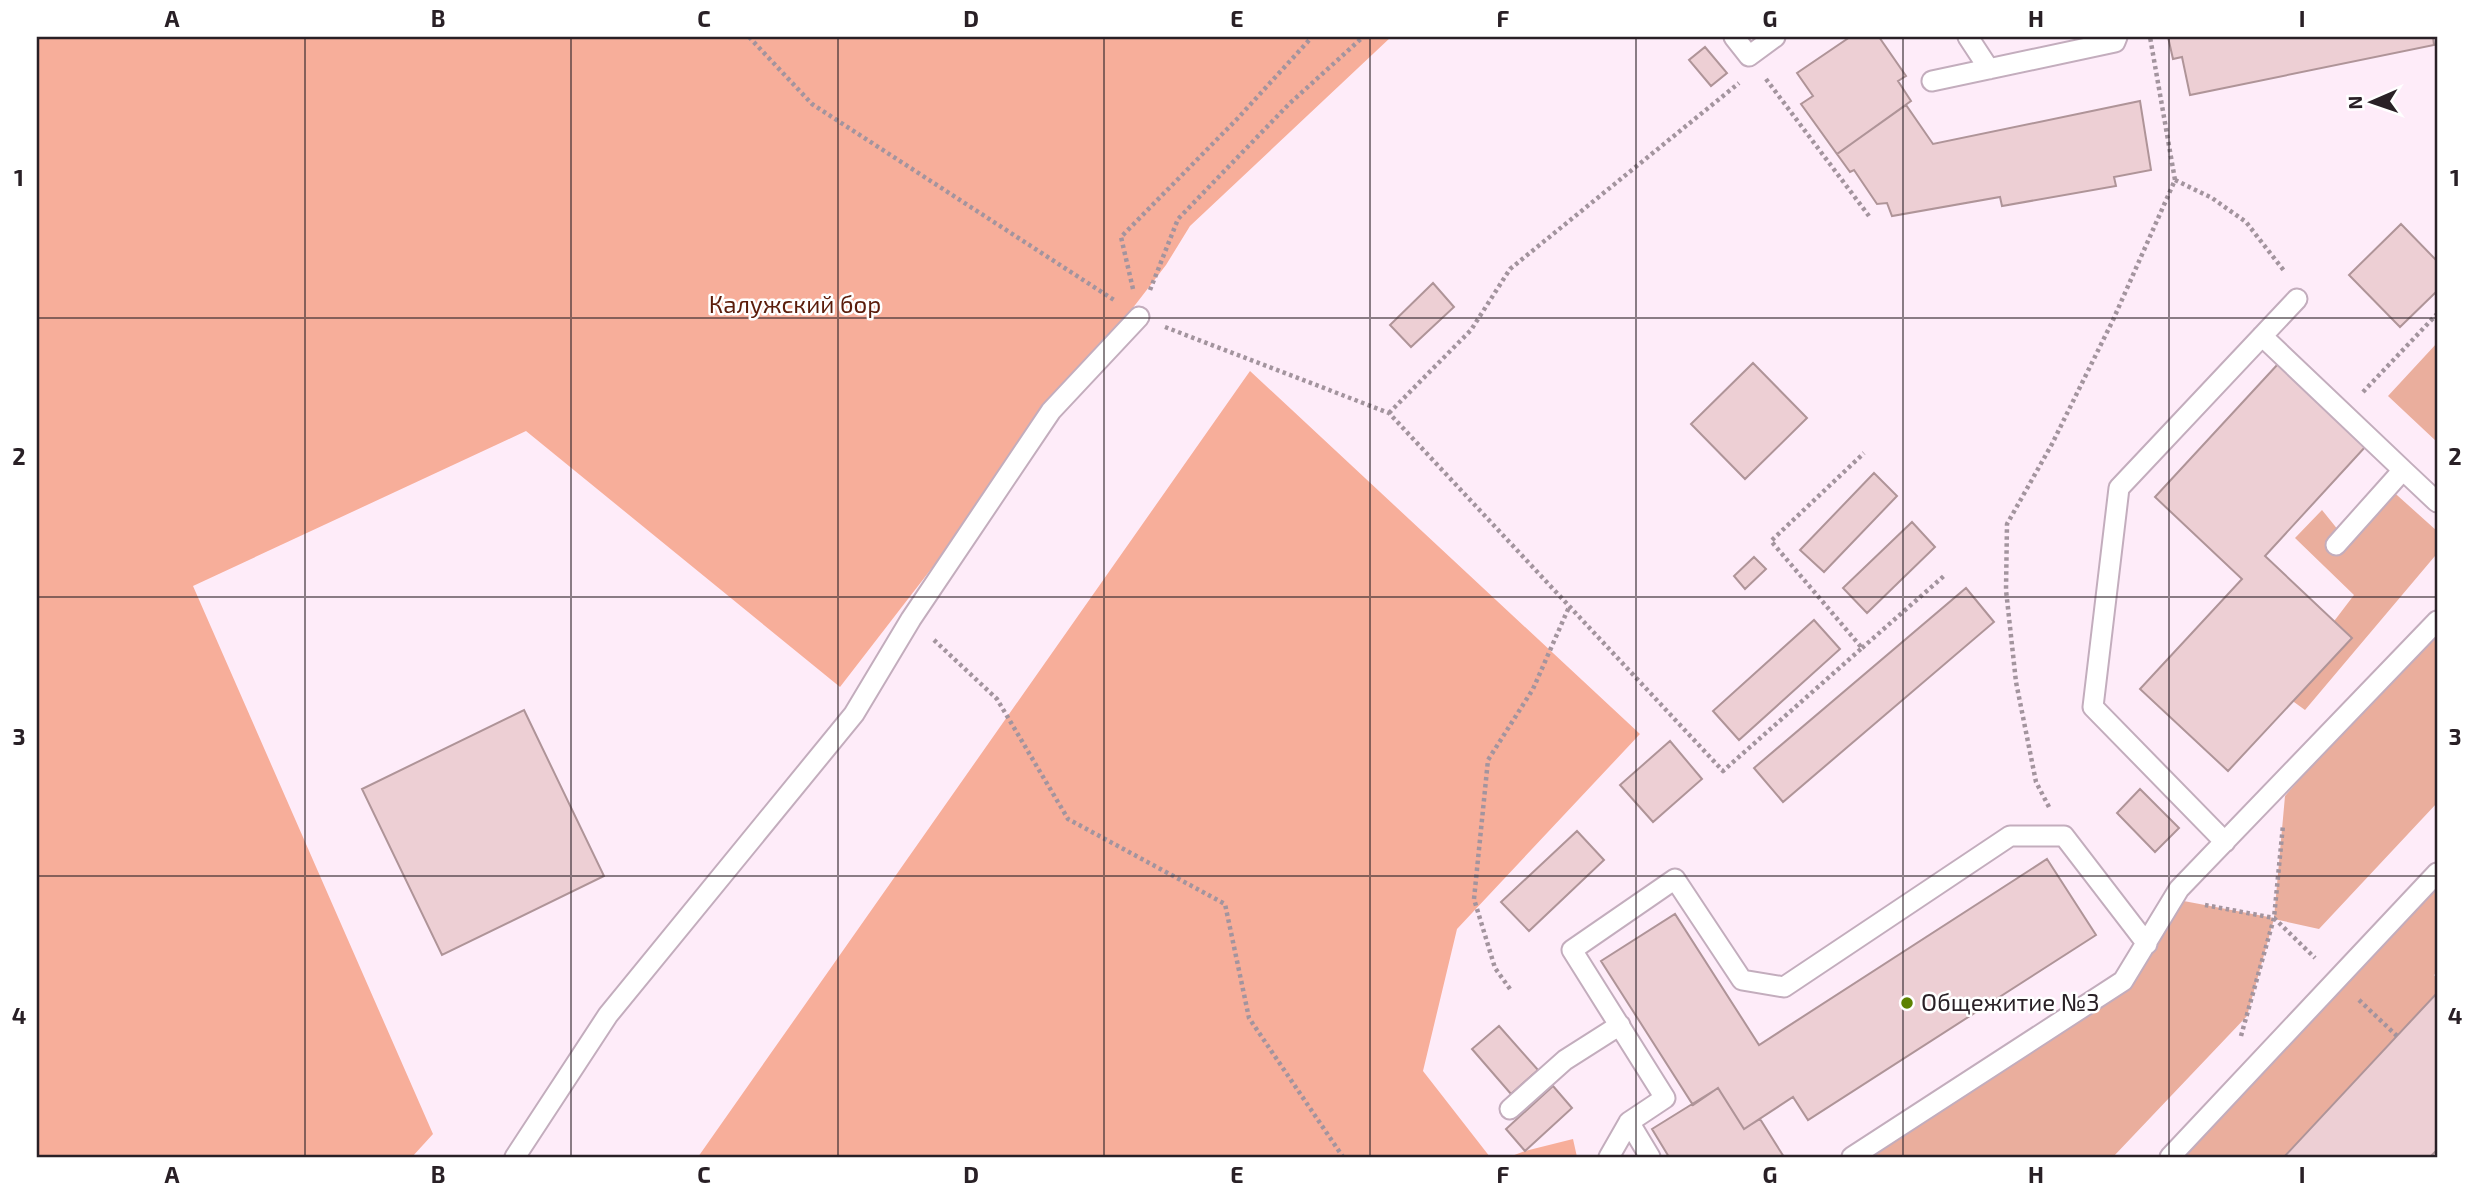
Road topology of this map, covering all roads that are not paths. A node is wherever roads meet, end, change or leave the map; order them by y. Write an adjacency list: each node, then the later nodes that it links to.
1 (1734, 37): 2 (lane)
2 (1775, 37)
3 (1968, 37): 5 (lane)
4 (2117, 37): 5 (lane)
5 (1989, 69): 6 (lane)
6 (1932, 81)
7 (2297, 299): 9 (lane)
8 (1139, 317): 20 (lane)
9 (2262, 336): 10 (lane); 14 (lane)
10 (2403, 470): 11 (lane); 12 (lane)
11 (2437, 502)
12 (2336, 545)
13 (2437, 621): 14 (lane)
14 (2225, 842): 16 (lane)
15 (2437, 873): 24 (lane)
16 (2147, 944): 17 (lane); 23 (lane)
17 (1620, 1026): 18 (lane); 19 (lane)
18 (1510, 1109)
19 (1629, 1122): 21 (lane); 22 (lane)
20 (515, 1157)
21 (1609, 1157)
22 (1650, 1157)
23 (1852, 1157)
24 (2170, 1157)

